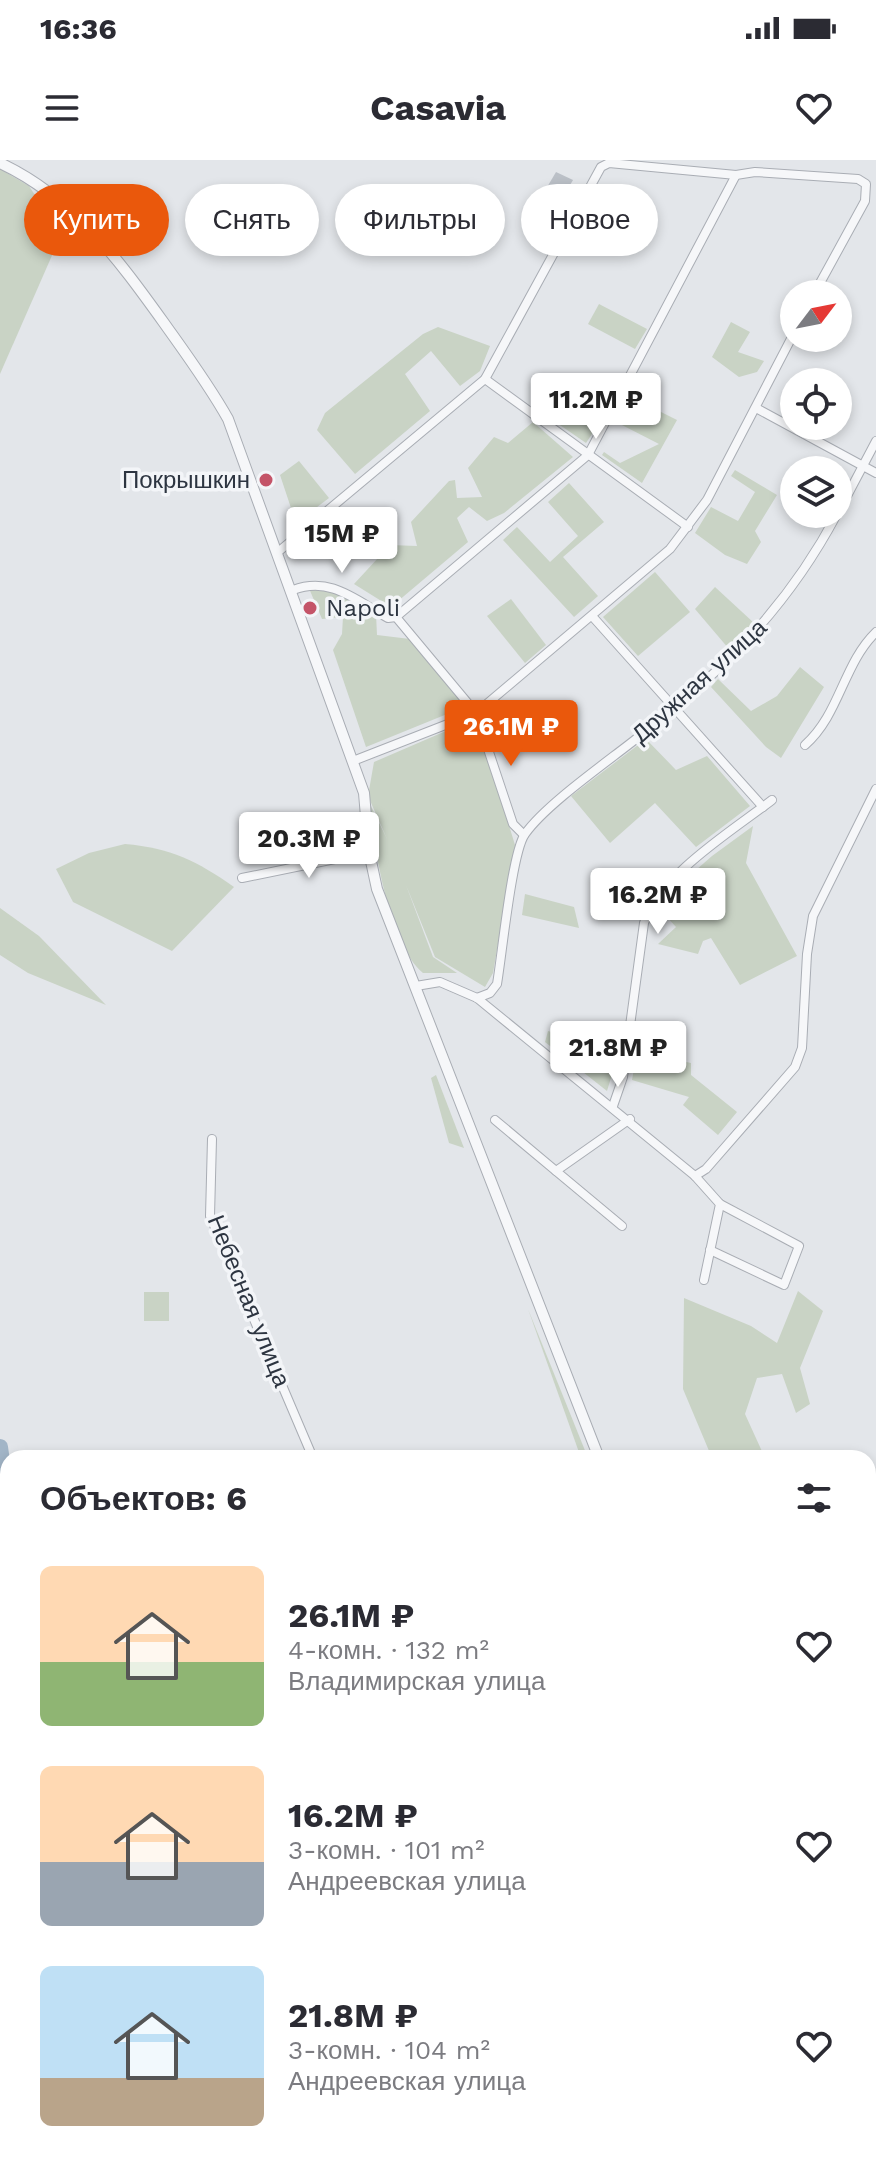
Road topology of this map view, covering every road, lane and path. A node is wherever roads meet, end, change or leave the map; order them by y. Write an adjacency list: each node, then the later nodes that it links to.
1 (0, 163): 14 (street)
2 (736, 175): 3 (street); 5 (street); 8 (street)
3 (822, 280)
4 (784, 352): 6 (street)
5 (485, 379): 8 (street); 14 (street)
6 (756, 408): 9 (street); 12 (street)
7 (876, 441): 9 (street, Дружная улица)
8 (588, 455): 12 (street); 17 (street)
9 (863, 466): 10 (street); 11 (street, Дружная улица)
10 (876, 473)
11 (852, 487)
12 (688, 527): 16 (street)
13 (830, 528): 19 (street, Дружная улица)
14 (278, 552): 15 (street)
15 (293, 590): 17 (street); 22 (street)
16 (592, 616): 19 (street); 20 (street)
17 (396, 617): 20 (street)
18 (876, 632): 21 (street)
19 (675, 708): 25 (street); 26 (street, Дружная улица)
20 (476, 713): 22 (street); 26 (street)
21 (805, 745)
22 (353, 761): 27 (street)
23 (876, 789): 36 (street)
24 (772, 800): 25 (street)
25 (763, 807): 31 (street)
26 (524, 835): 30 (street)
27 (369, 852): 28 (street); 29 (street)
28 (242, 878)
29 (416, 986): 30 (street); 42 (street)
30 (477, 998): 31 (street)
31 (613, 1106): 32 (street)
32 (630, 1119): 35 (street); 36 (street)
33 (495, 1120): 35 (street)
34 (212, 1139): 41 (street, Небесная улица)
35 (556, 1171): 38 (street)
36 (695, 1176): 37 (street)
37 (720, 1204): 39 (street); 39 (street)
38 (622, 1226)
39 (710, 1250): 40 (street)
40 (704, 1280)
41 (310, 1450)
42 (596, 1450)

